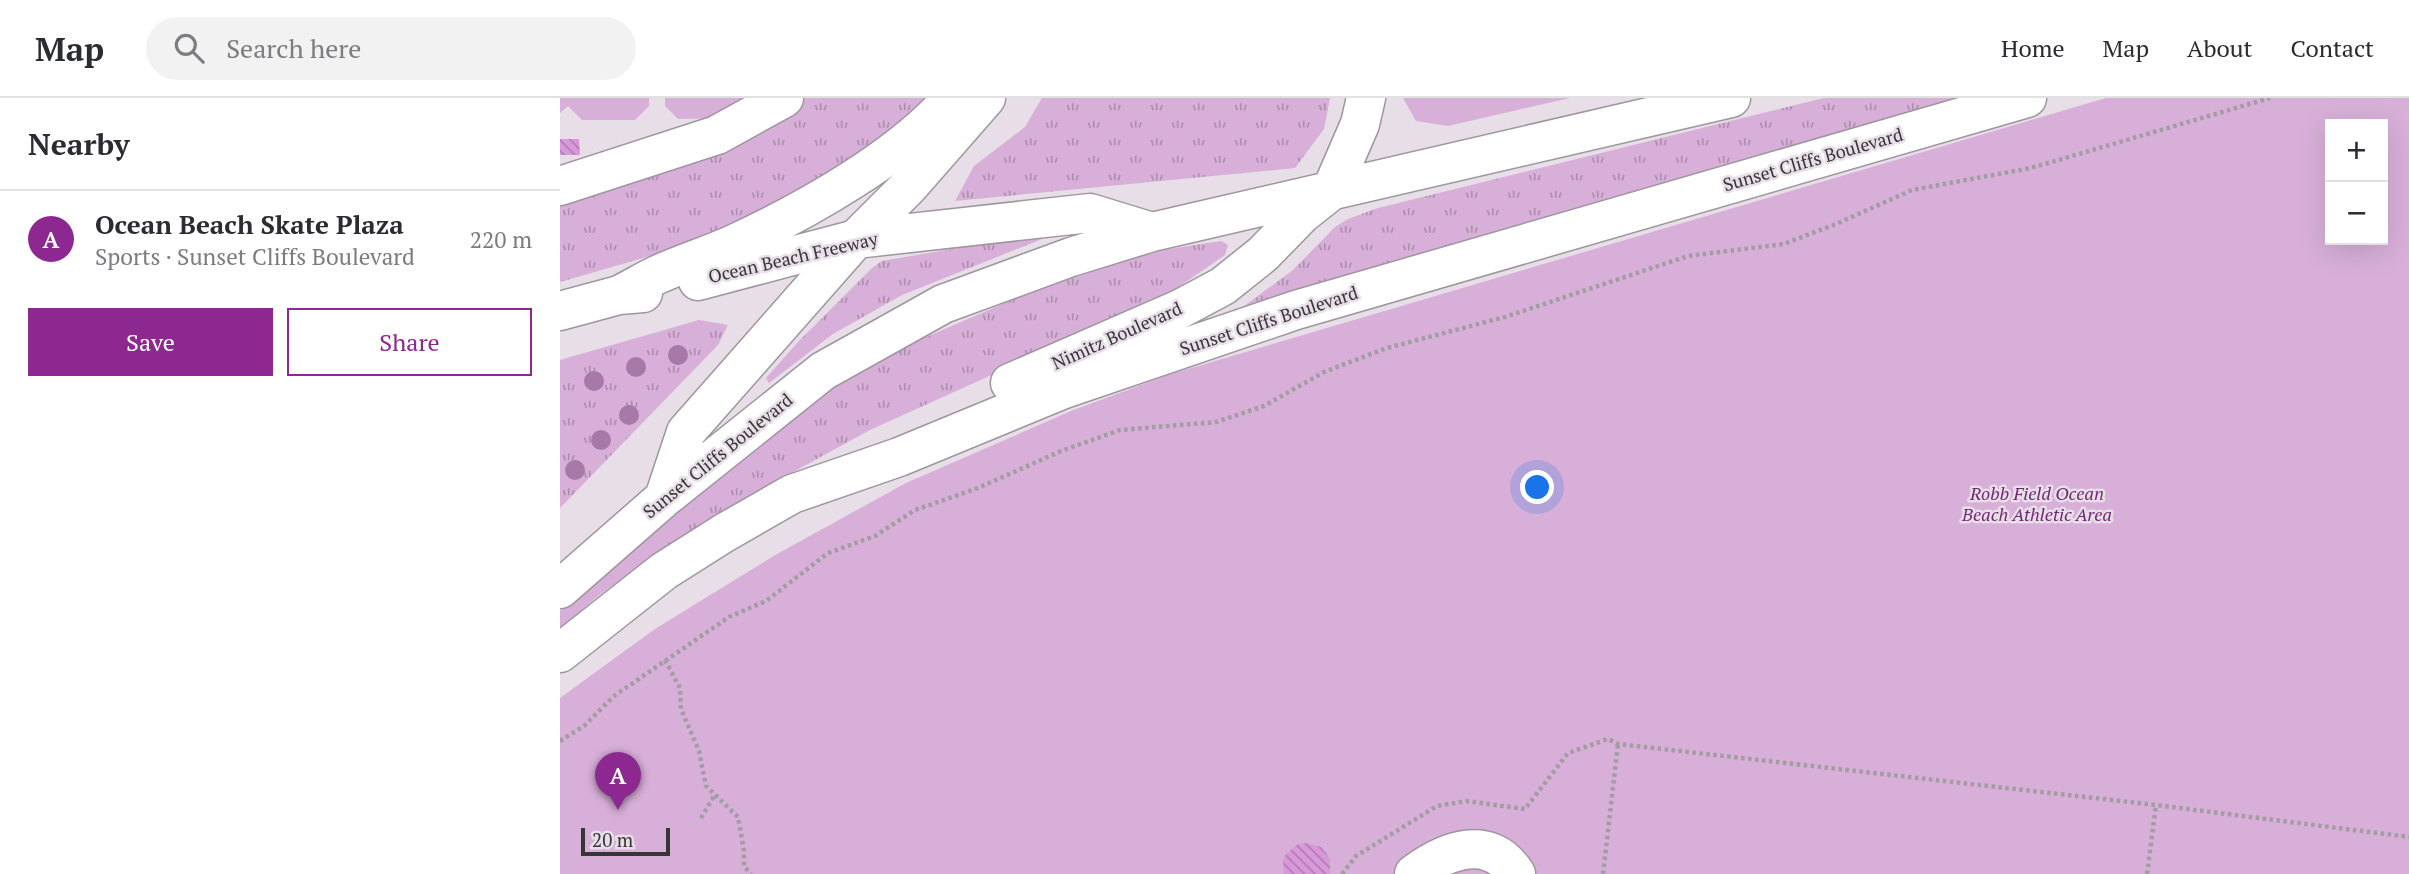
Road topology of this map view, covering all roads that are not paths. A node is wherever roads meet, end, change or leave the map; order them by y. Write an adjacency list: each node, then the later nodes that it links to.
1 (784, 98): 7 (main road)
2 (952, 98): 11 (main road)
3 (986, 98): 10 (main road)
4 (1366, 98): 8 (main road, Nimitz Boulevard)
5 (1731, 98): 8 (main road, Sunset Cliffs Boulevard)
6 (2027, 98): 13 (main road, Sunset Cliffs Boulevard)
7 (560, 186)
8 (1331, 191): 9 (main road, Sunset Cliffs Boulevard); 13 (main road, Nimitz Boulevard)
9 (1152, 232): 10 (main road, Ocean Beach Freeway); 14 (main road, Sunset Cliffs Boulevard)
10 (856, 239): 11 (main road, Ocean Beach Freeway); 14 (main road)
11 (619, 295): 12 (main road, Ocean Beach Freeway)
12 (560, 311)
13 (792, 494): 16 (main road, Sunset Cliffs Boulevard)
14 (664, 498): 15 (main road, Sunset Cliffs Boulevard)
15 (560, 589)
16 (560, 653)
17 (1414, 874): 18 (main road)
18 (1516, 874)

